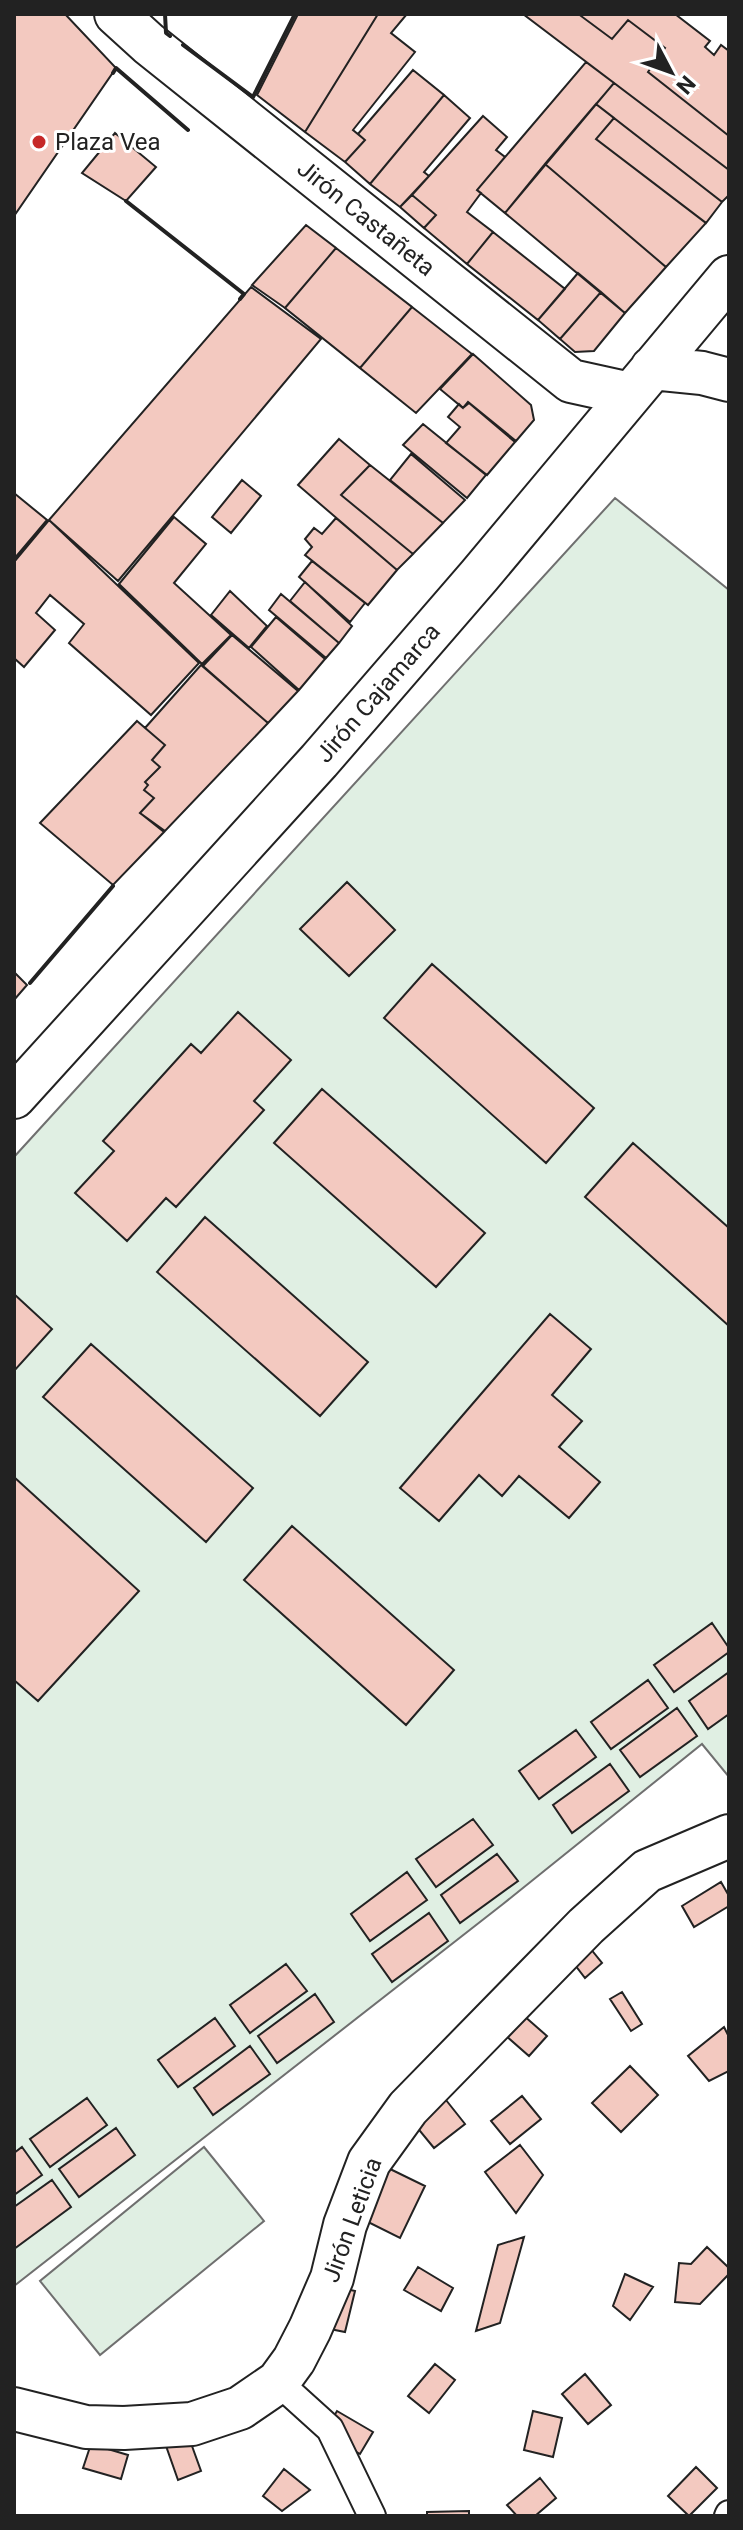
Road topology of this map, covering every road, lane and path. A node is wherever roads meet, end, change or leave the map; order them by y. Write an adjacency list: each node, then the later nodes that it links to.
1 (116, 14): 4 (street, Jirón Castañeta)
2 (729, 277): 4 (street, Jirón Cajamarca)
3 (729, 380): 4 (street, Jirón Castañeta)
4 (641, 381): 5 (street, Jirón Cajamarca)
5 (14, 1097)
6 (729, 1836): 7 (street, Jirón Leticia)
7 (278, 2382): 8 (street, Jirón Leticia); 9 (street)
8 (14, 2409)
9 (372, 2516)

